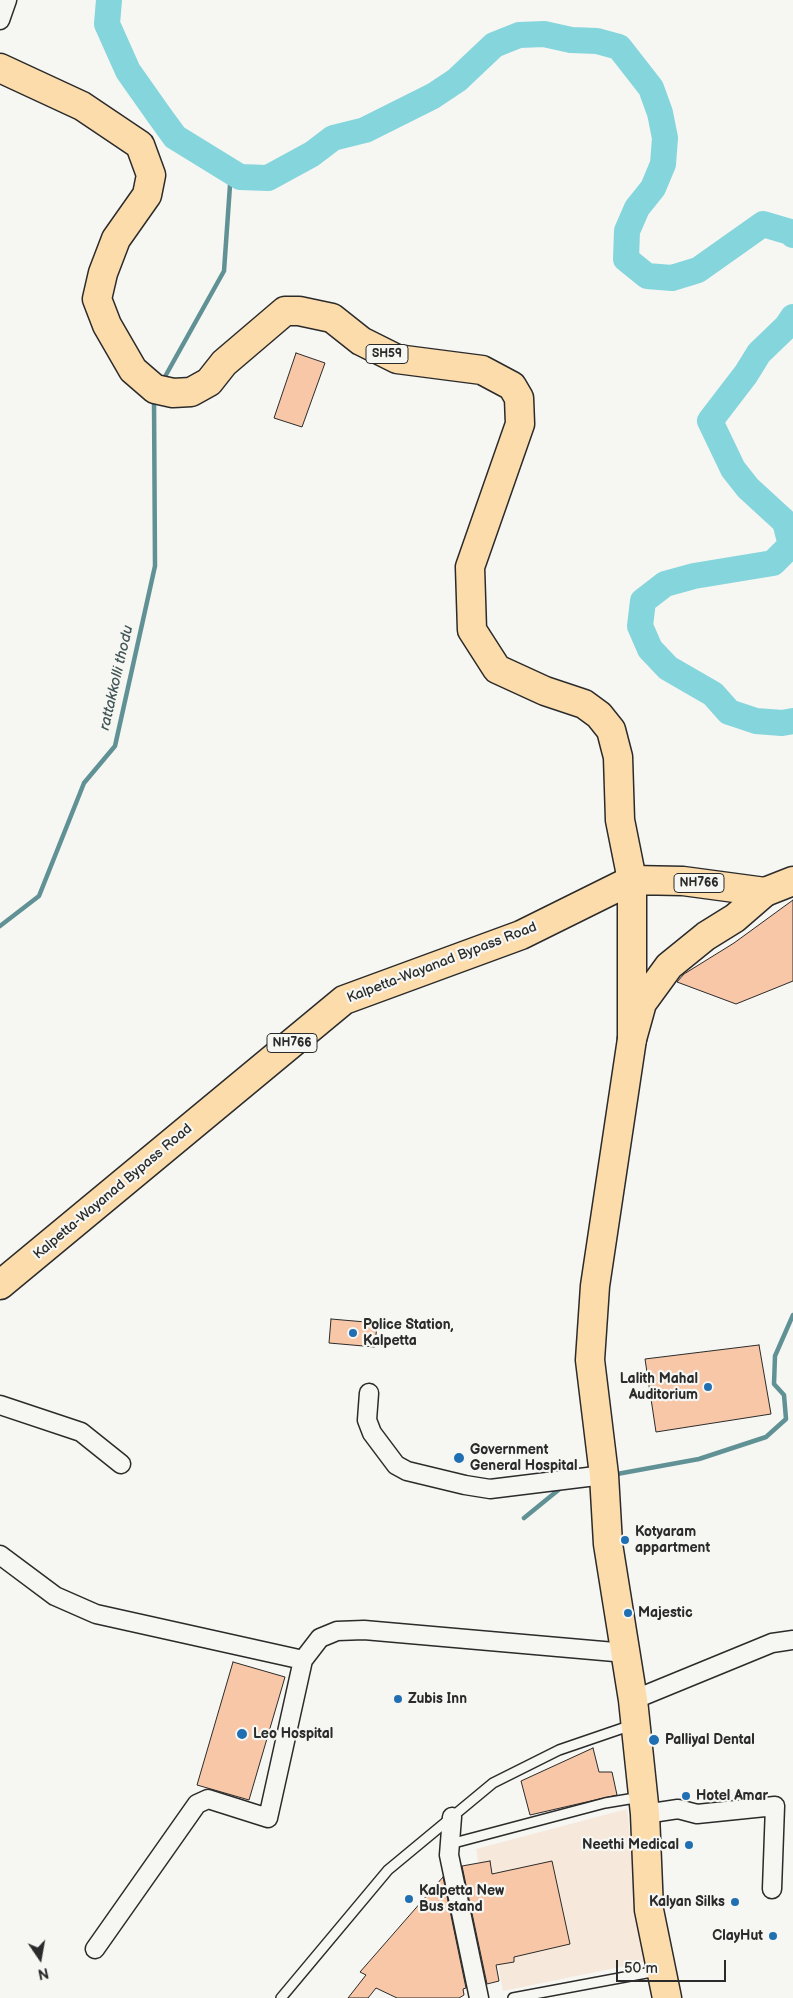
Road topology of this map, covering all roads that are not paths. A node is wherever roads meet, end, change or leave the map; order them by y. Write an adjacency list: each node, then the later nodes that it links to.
1 (7, 0): 2 (street)
2 (0, 20)
3 (0, 68): 4 (main road, SH59)
4 (632, 880): 6 (main road, Kalpetta-Wayanad Bypass Road / NH766); 7 (main road); 8 (main road, Kalpetta-Wayanad Bypass Road / NH766)
5 (793, 881): 6 (main road, NH766)
6 (765, 892): 7 (main road)
7 (632, 1039): 12 (main road)
8 (0, 1285)
9 (369, 1393): 12 (street)
10 (0, 1405): 11 (street)
11 (121, 1464)
12 (604, 1475): 15 (main road)
13 (0, 1555): 16 (street)
14 (793, 1640): 17 (street)
15 (626, 1653): 16 (street); 17 (main road)
16 (303, 1660): 22 (street)
17 (634, 1712): 18 (main road); 19 (lane)
18 (644, 1805): 20 (lane); 21 (street); 23 (main road)
19 (452, 1817): 20 (street); 24 (lane)
20 (450, 1844): 25 (street)
21 (772, 1889)
22 (95, 1949)
23 (661, 1970): 26 (lane); 27 (main road)
24 (281, 1998)
25 (479, 1998)
26 (513, 1998)
27 (667, 1998)

